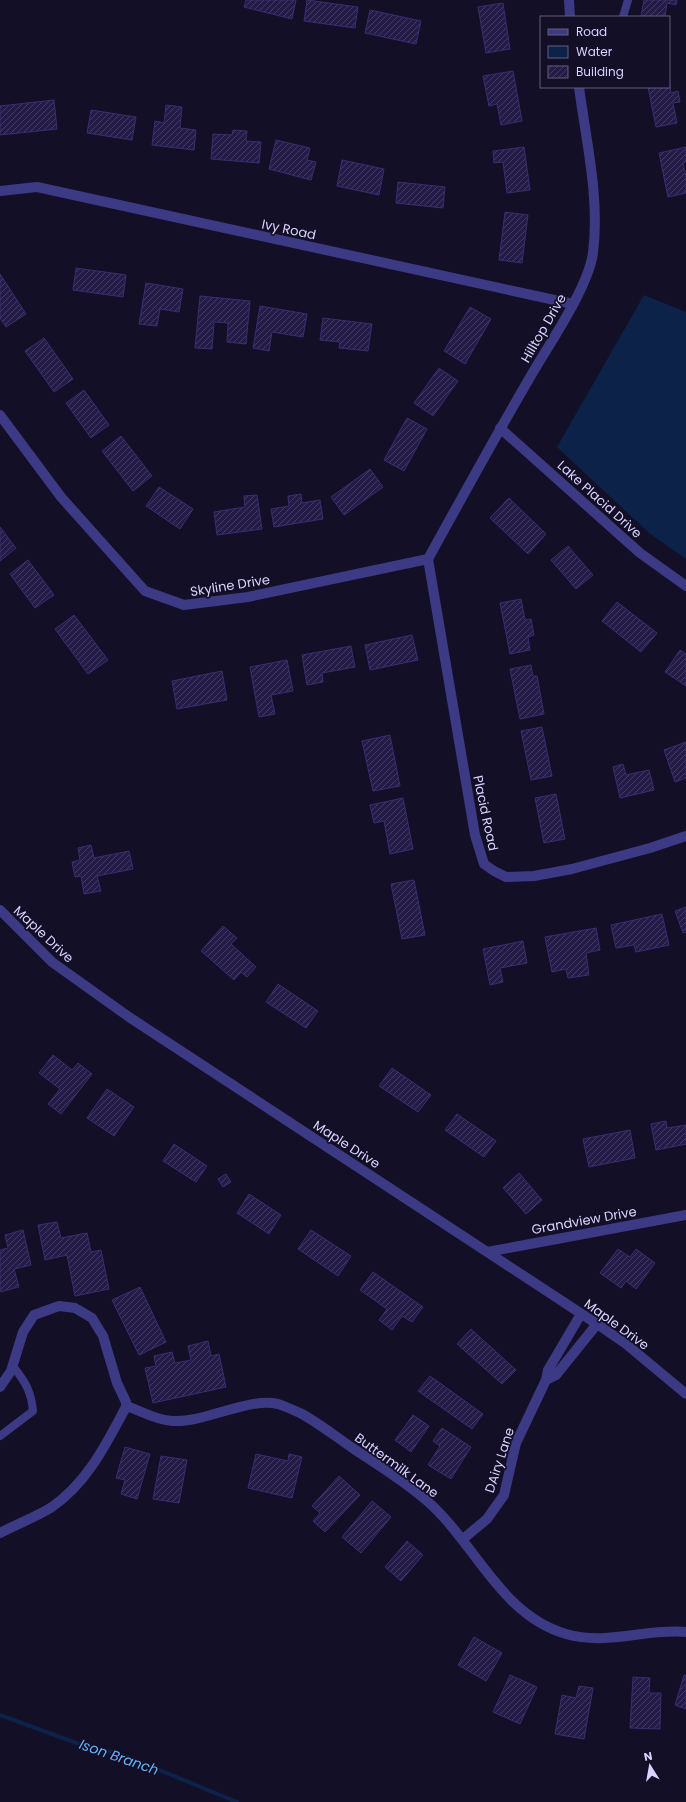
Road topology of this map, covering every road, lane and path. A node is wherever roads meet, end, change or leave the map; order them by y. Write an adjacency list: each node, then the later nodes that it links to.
1 (569, 0): 3 (street)
2 (628, 0): 4 (lane)
3 (570, 16)
4 (623, 16)
5 (579, 88): 7 (street, Hilltop Drive)
6 (0, 191): 7 (street, Ivy Road)
7 (573, 304): 9 (street, Hilltop Drive)
8 (0, 415): 10 (street, Skyline Drive)
9 (500, 428): 10 (street, Hilltop Drive); 11 (street, Lake Placid Drive)
10 (428, 559): 12 (street, Placid Road)
11 (686, 586)
12 (686, 836)
13 (0, 910): 15 (street, Maple Drive)
14 (686, 1215): 15 (street, Grandview Drive)
15 (487, 1252): 16 (street, Maple Drive)
16 (581, 1314): 17 (street, Maple Drive); 18 (street)
17 (597, 1324): 19 (street); 23 (street, Maple Drive)
18 (560, 1349): 19 (lane); 21 (street)
19 (571, 1357): 21 (street)
20 (13, 1366): 22 (street); 24 (street); 25 (lane)
21 (546, 1380): 27 (street, DAiry Lane)
22 (0, 1387)
23 (686, 1394)
24 (126, 1406): 26 (street); 27 (street, Buttermilk Lane)
25 (0, 1436)
26 (0, 1533)
27 (463, 1539): 28 (street, Buttermilk Lane)
28 (686, 1632)

